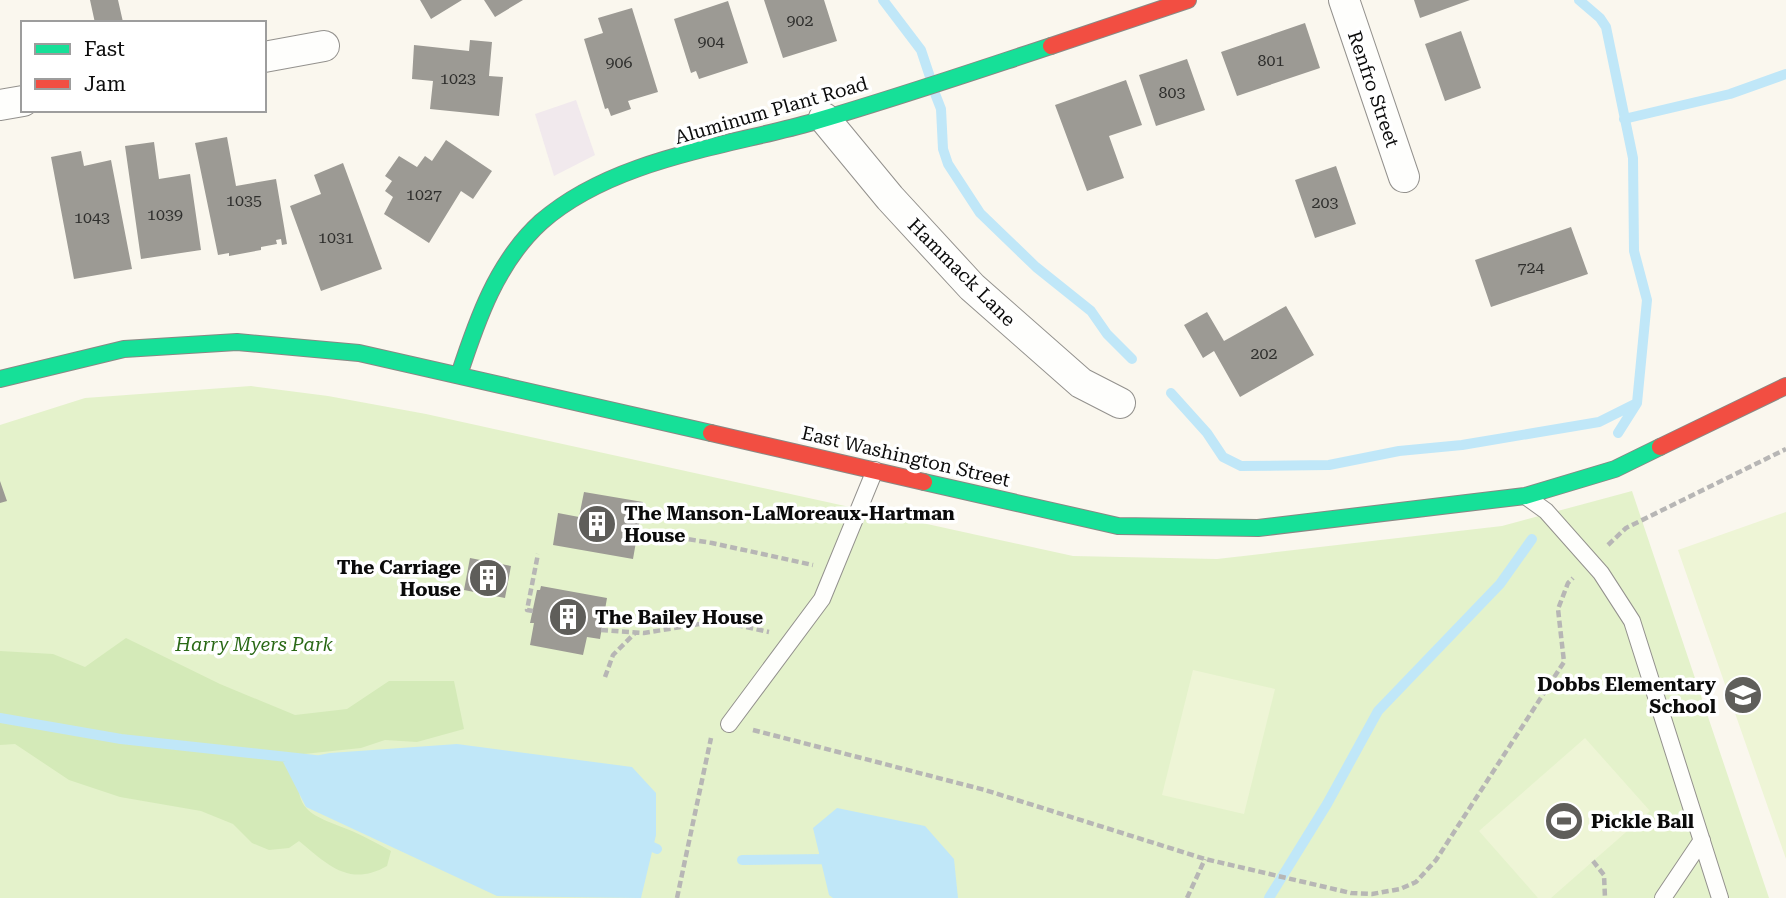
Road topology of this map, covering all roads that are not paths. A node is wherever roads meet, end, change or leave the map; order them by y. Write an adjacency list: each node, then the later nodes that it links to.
1 (1188, 0): 7 (street, Aluminum Plant Road)
2 (1343, 0): 8 (street, Renfro Street)
3 (324, 46): 4 (street)
4 (266, 57)
5 (21, 101): 6 (street)
6 (0, 105)
7 (824, 118): 10 (street, Aluminum Plant Road); 12 (street, Hammack Lane)
8 (1404, 177)
9 (1, 373): 10 (street, East Washington Street)
10 (459, 375): 13 (street, East Washington Street)
11 (1786, 386): 14 (street, East Washington Street)
12 (1120, 402)
13 (875, 470): 14 (street, East Washington Street); 15 (lane)
14 (1525, 496): 16 (lane)
15 (729, 724)
16 (1702, 840): 17 (lane); 18 (lane)
17 (1663, 898)
18 (1720, 898)

